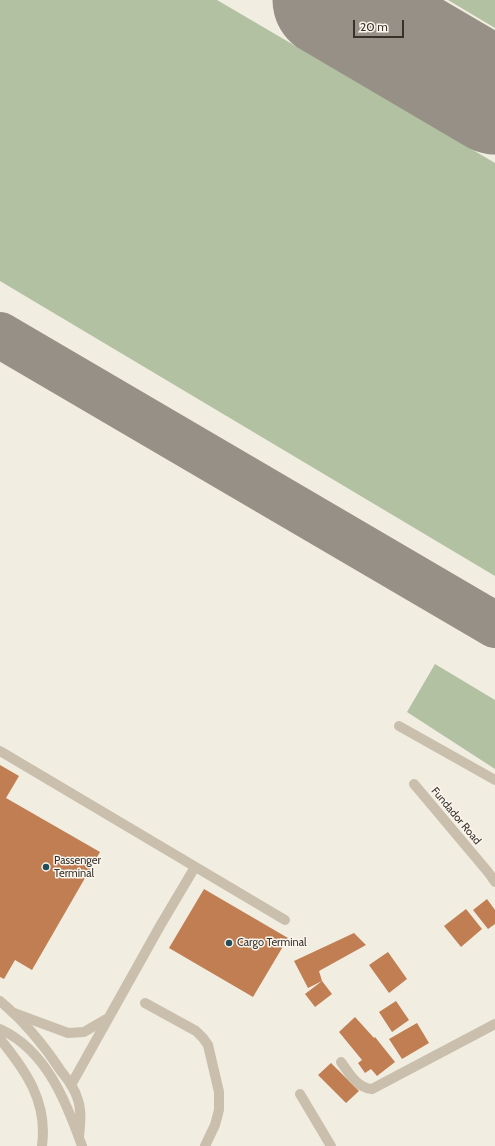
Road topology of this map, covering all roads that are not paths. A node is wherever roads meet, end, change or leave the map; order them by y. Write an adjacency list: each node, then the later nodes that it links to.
1 (399, 726): 3 (street)
2 (0, 751): 5 (street)
3 (495, 780)
4 (414, 784): 6 (street, Fundador Road)
5 (195, 867): 7 (street); 11 (street)
6 (495, 882)
7 (285, 920)
8 (0, 1001): 10 (street)
9 (145, 1003): 20 (street)
10 (14, 1013): 11 (street); 16 (street)
11 (108, 1018): 16 (street)
12 (495, 1024): 15 (street)
13 (0, 1029): 18 (street)
14 (0, 1040): 19 (street)
15 (341, 1062)
16 (71, 1085): 18 (street)
17 (300, 1094): 21 (street)
18 (80, 1142)
19 (42, 1146)
20 (205, 1146)
21 (331, 1146)

